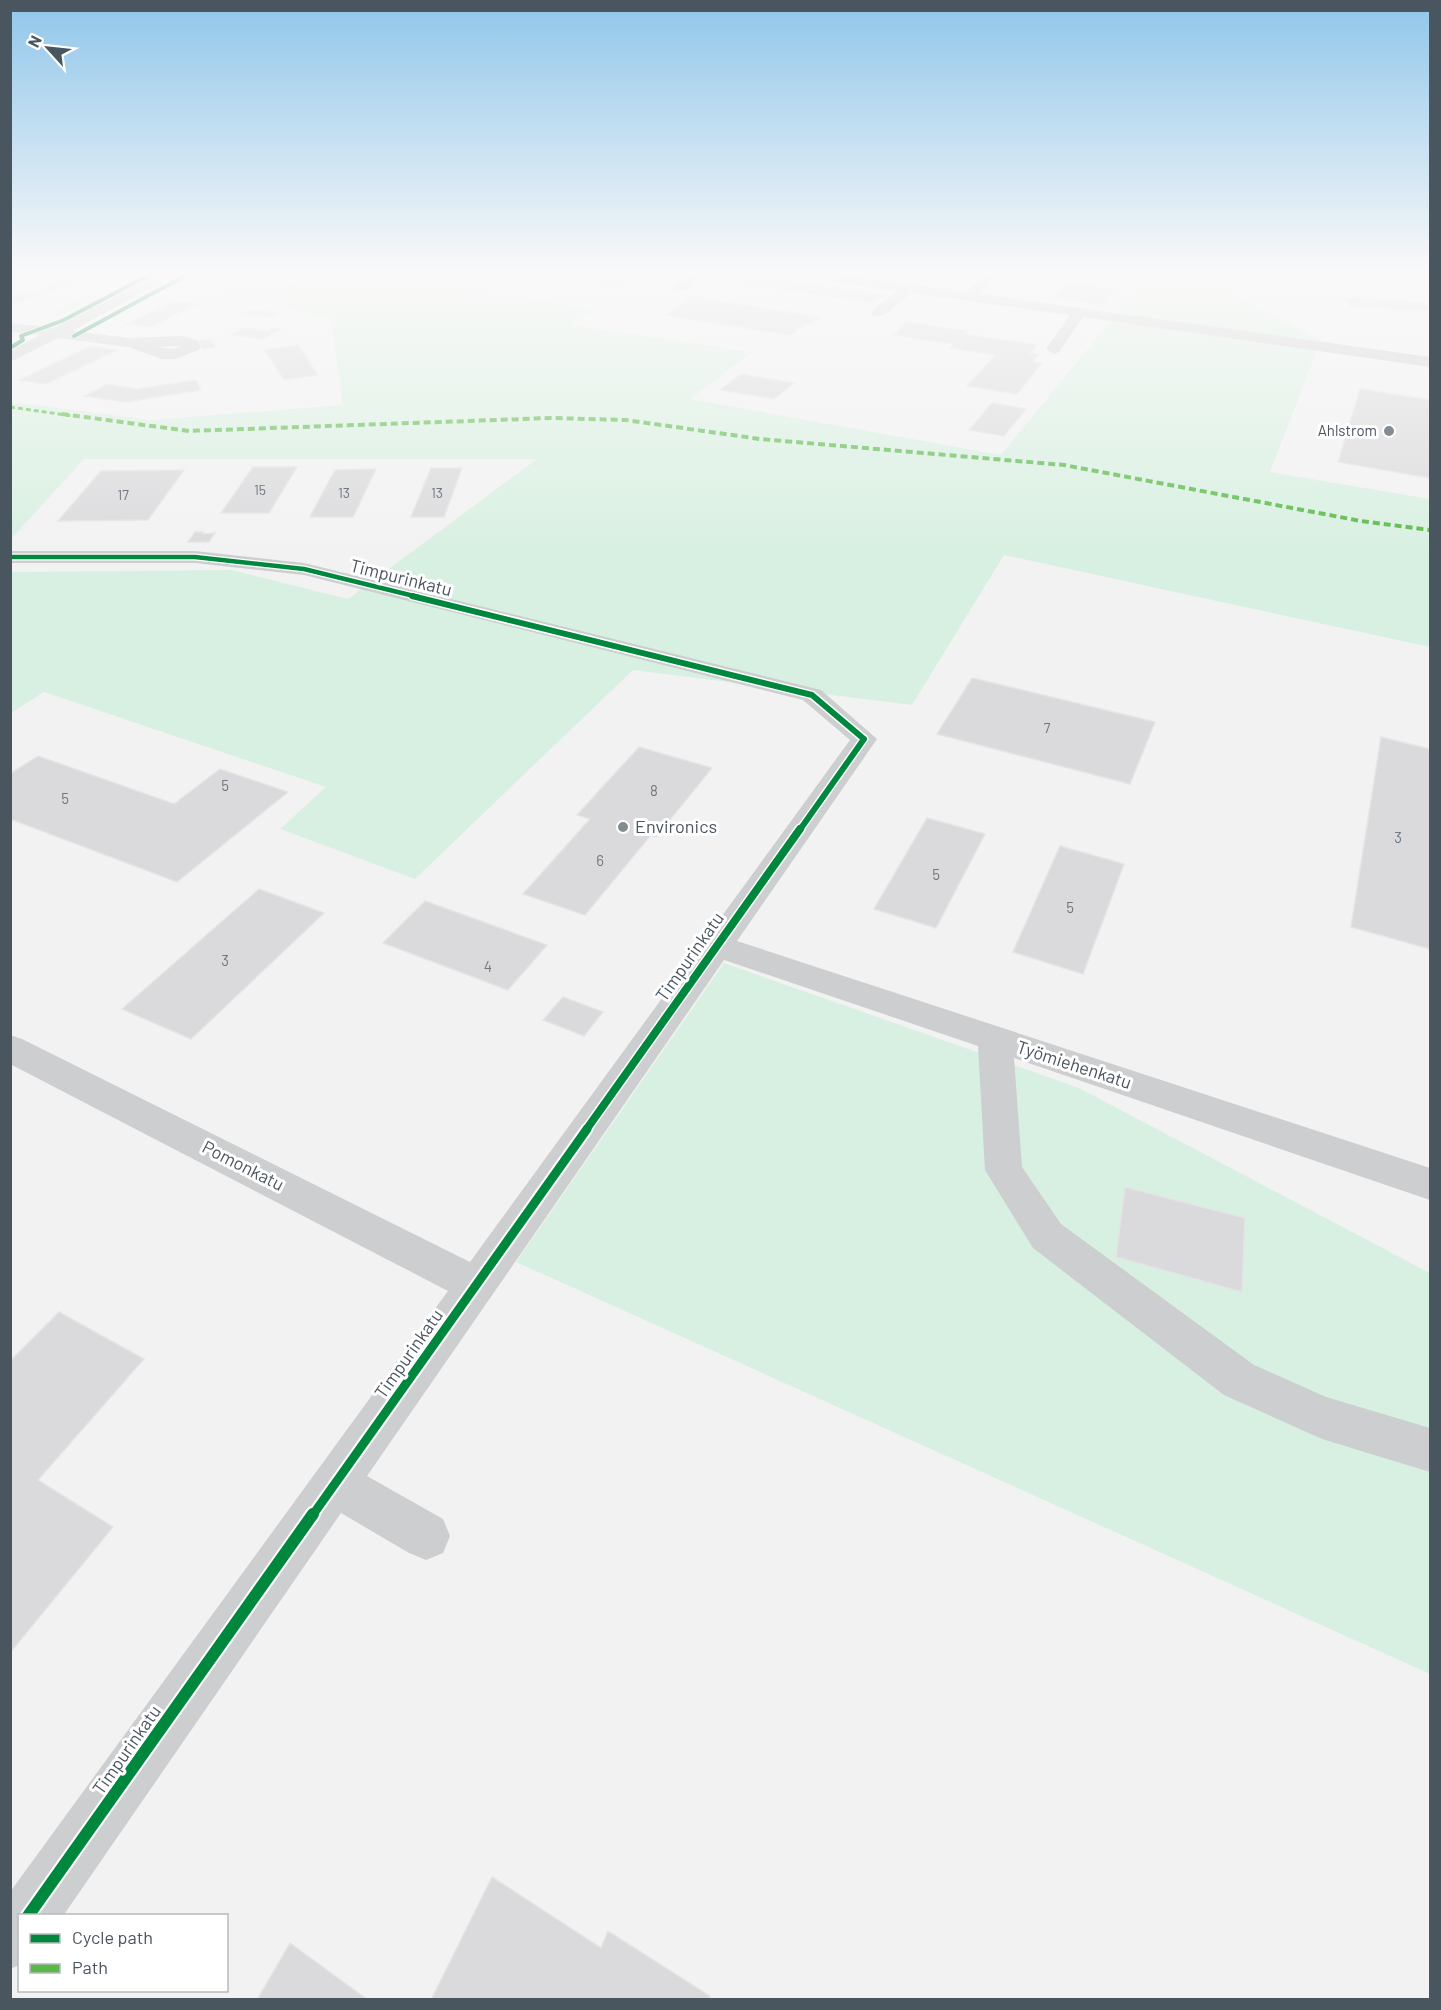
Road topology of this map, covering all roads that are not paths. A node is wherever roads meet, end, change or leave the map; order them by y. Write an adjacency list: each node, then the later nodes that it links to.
1 (1410, 367): 2 (street)
2 (1408, 376)
3 (10, 557): 4 (street, Timpurinkatu)
4 (717, 946): 5 (street, Työmiehenkatu); 8 (street, Timpurinkatu)
5 (995, 1039): 7 (street, Työmiehenkatu); 9 (street)
6 (10, 1048): 8 (street, Pomonkatu)
7 (1431, 1184)
8 (477, 1285): 10 (street, Timpurinkatu)
9 (1431, 1450)
10 (335, 1484): 11 (street); 12 (street, Timpurinkatu)
11 (426, 1536)
12 (29, 1914)

